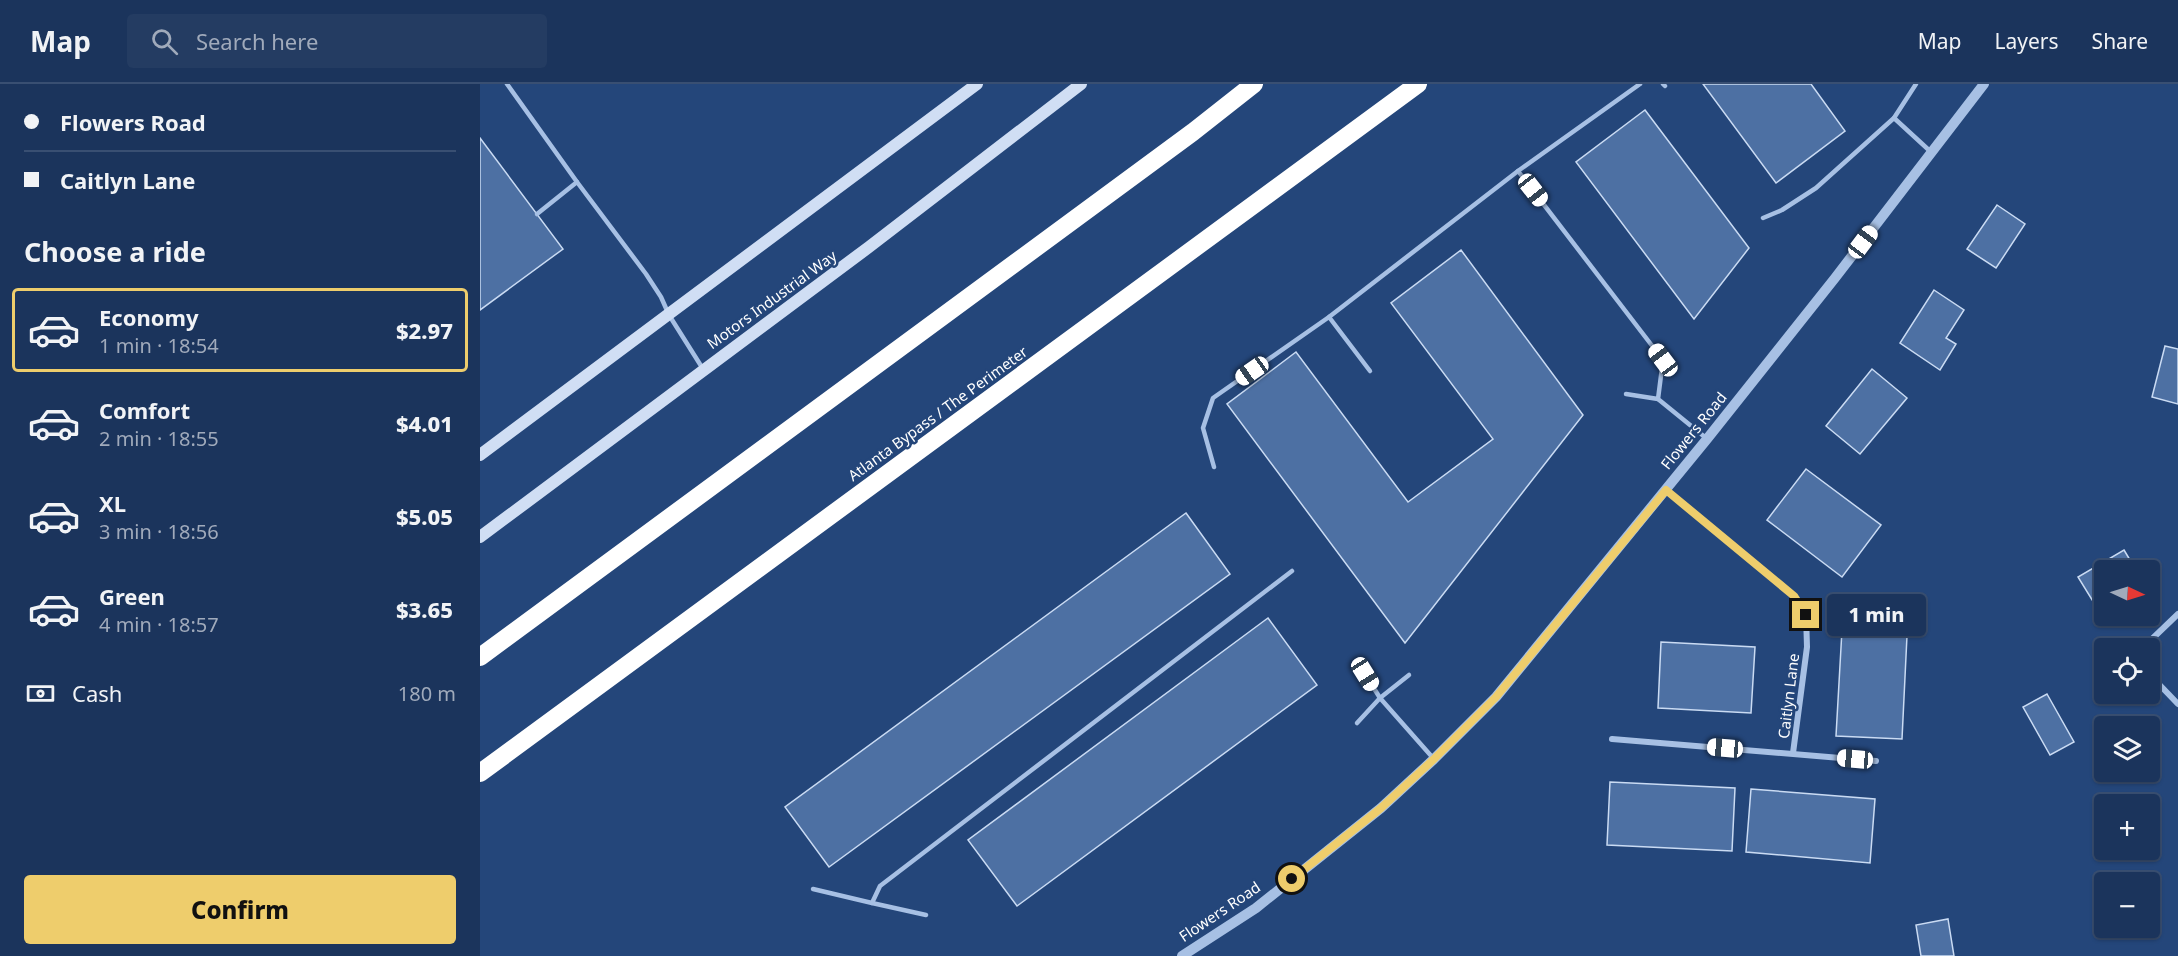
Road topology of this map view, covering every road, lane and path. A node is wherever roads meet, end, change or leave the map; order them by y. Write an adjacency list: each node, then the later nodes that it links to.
1 (507, 84): 12 (lane)
2 (977, 84): 15 (main road)
3 (1081, 84): 17 (main road, Motors Industrial Way)
4 (1254, 84): 29 (highway)
5 (1418, 84): 40 (highway, Atlanta Bypass / The Perimeter)
6 (1640, 84): 11 (lane)
7 (1916, 84): 9 (lane)
8 (1984, 84): 10 (street, Flowers Road)
9 (1894, 118): 10 (lane); 14 (lane)
10 (1931, 152): 21 (street, Flowers Road)
11 (1518, 171): 16 (lane); 20 (lane)
12 (577, 182): 13 (lane); 15 (lane)
13 (537, 214)
14 (1763, 218)
15 (669, 315): 17 (lane); 22 (main road)
16 (1329, 316): 18 (lane); 23 (lane)
17 (703, 369): 25 (main road, Motors Industrial Way)
18 (1370, 371)
19 (1626, 394): 20 (lane)
20 (1658, 399): 21 (lane)
21 (1707, 439): 24 (street, Flowers Road)
22 (480, 455)
23 (1214, 467)
24 (1666, 490): 37 (street, Caitlyn Lane); 38 (street, Flowers Road)
25 (480, 537)
26 (1292, 571): 42 (lane)
27 (2178, 614): 28 (street)
28 (2153, 638)
29 (480, 657)
30 (1365, 674): 33 (lane)
31 (1409, 675): 33 (lane)
32 (2160, 685): 34 (street)
33 (1380, 698): 35 (lane); 38 (lane)
34 (2178, 704)
35 (1357, 723)
36 (1612, 739): 37 (street)
37 (1793, 753): 39 (street)
38 (1434, 759): 44 (street, Flowers Road)
39 (1876, 761)
40 (480, 773)
41 (813, 889): 42 (lane)
42 (872, 903): 43 (lane)
43 (926, 915)
44 (1182, 956)

